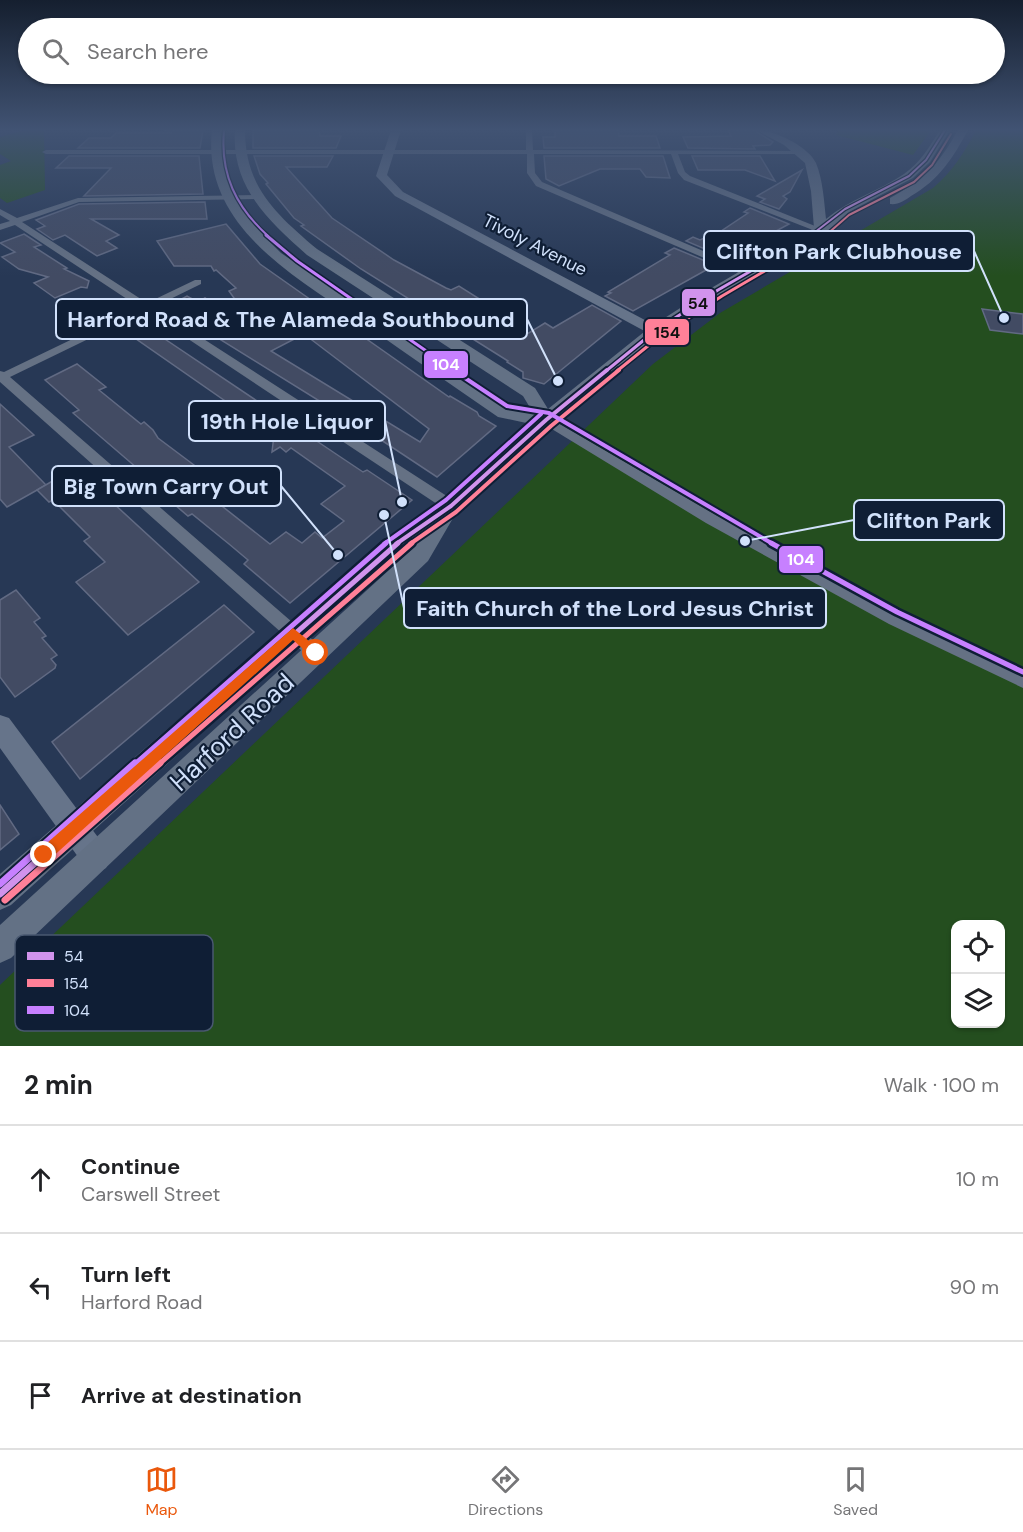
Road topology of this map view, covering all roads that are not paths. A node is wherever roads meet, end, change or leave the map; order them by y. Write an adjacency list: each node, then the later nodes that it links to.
1 (219, 179): 10 (main road)
2 (247, 179): 9 (main road)
3 (384, 179): 20 (street, Tivoly Avenue)
4 (534, 179): 17 (street)
5 (689, 179): 16 (street)
6 (812, 179): 11 (main road)
7 (904, 179): 12 (main road, Harford Road)
8 (931, 179): 16 (main road, Harford Road)
9 (258, 197): 10 (street); 22 (main road)
10 (227, 198): 14 (street); 22 (main road)
11 (810, 198): 12 (main road); 16 (main road)
12 (845, 209): 16 (main road, Harford Road)
13 (0, 211): 14 (street)
14 (16, 221): 15 (street); 19 (street)
15 (0, 227)
16 (821, 230): 17 (main road, Harford Road)
17 (747, 273): 20 (main road, Harford Road)
18 (198, 282): 19 (street)
19 (147, 307): 21 (street); 23 (street)
20 (655, 331): 22 (main road, Harford Road)
21 (1, 376): 24 (street)
22 (546, 420): 23 (main road, Harford Road); 26 (street)
23 (451, 506): 24 (main road, Harford Road); 25 (main road, Harford Road)
24 (293, 633): 25 (street); 28 (main road, Harford Road)
25 (316, 653): 29 (main road, Harford Road)
26 (1023, 680)
27 (0, 728): 28 (street)
28 (74, 829): 29 (street); 30 (main road, Harford Road)
29 (96, 858): 31 (main road, Harford Road)
30 (0, 894)
31 (0, 947)

